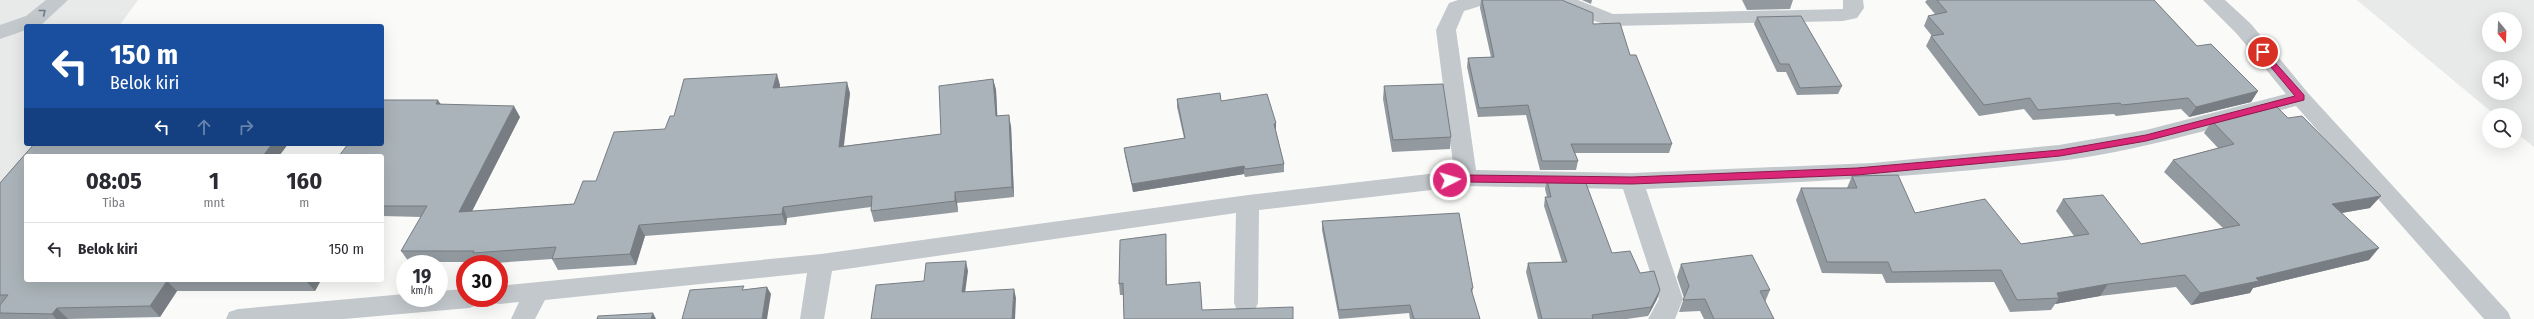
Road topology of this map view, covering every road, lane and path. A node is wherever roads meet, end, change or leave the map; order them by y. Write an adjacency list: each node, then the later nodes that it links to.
1 (58, 0): 7 (street, one-way to 1)
2 (1473, 0): 3 (street); 9 (street)
3 (1480, 0)
4 (1562, 0): 5 (street)
5 (1853, 0)
6 (2213, 0): 8 (street)
7 (0, 32)
8 (2301, 98): 10 (street); 21 (street)
9 (1466, 178): 10 (street); 11 (street)
10 (1632, 181): 20 (street)
11 (1248, 203): 12 (street); 16 (street)
12 (821, 263): 13 (street); 19 (street)
13 (537, 292): 14 (street); 18 (street)
14 (508, 294)
15 (456, 299): 17 (street)
16 (1246, 303)
17 (238, 319)
18 (523, 319)
19 (812, 319)
20 (1660, 319)
21 (2500, 319)

